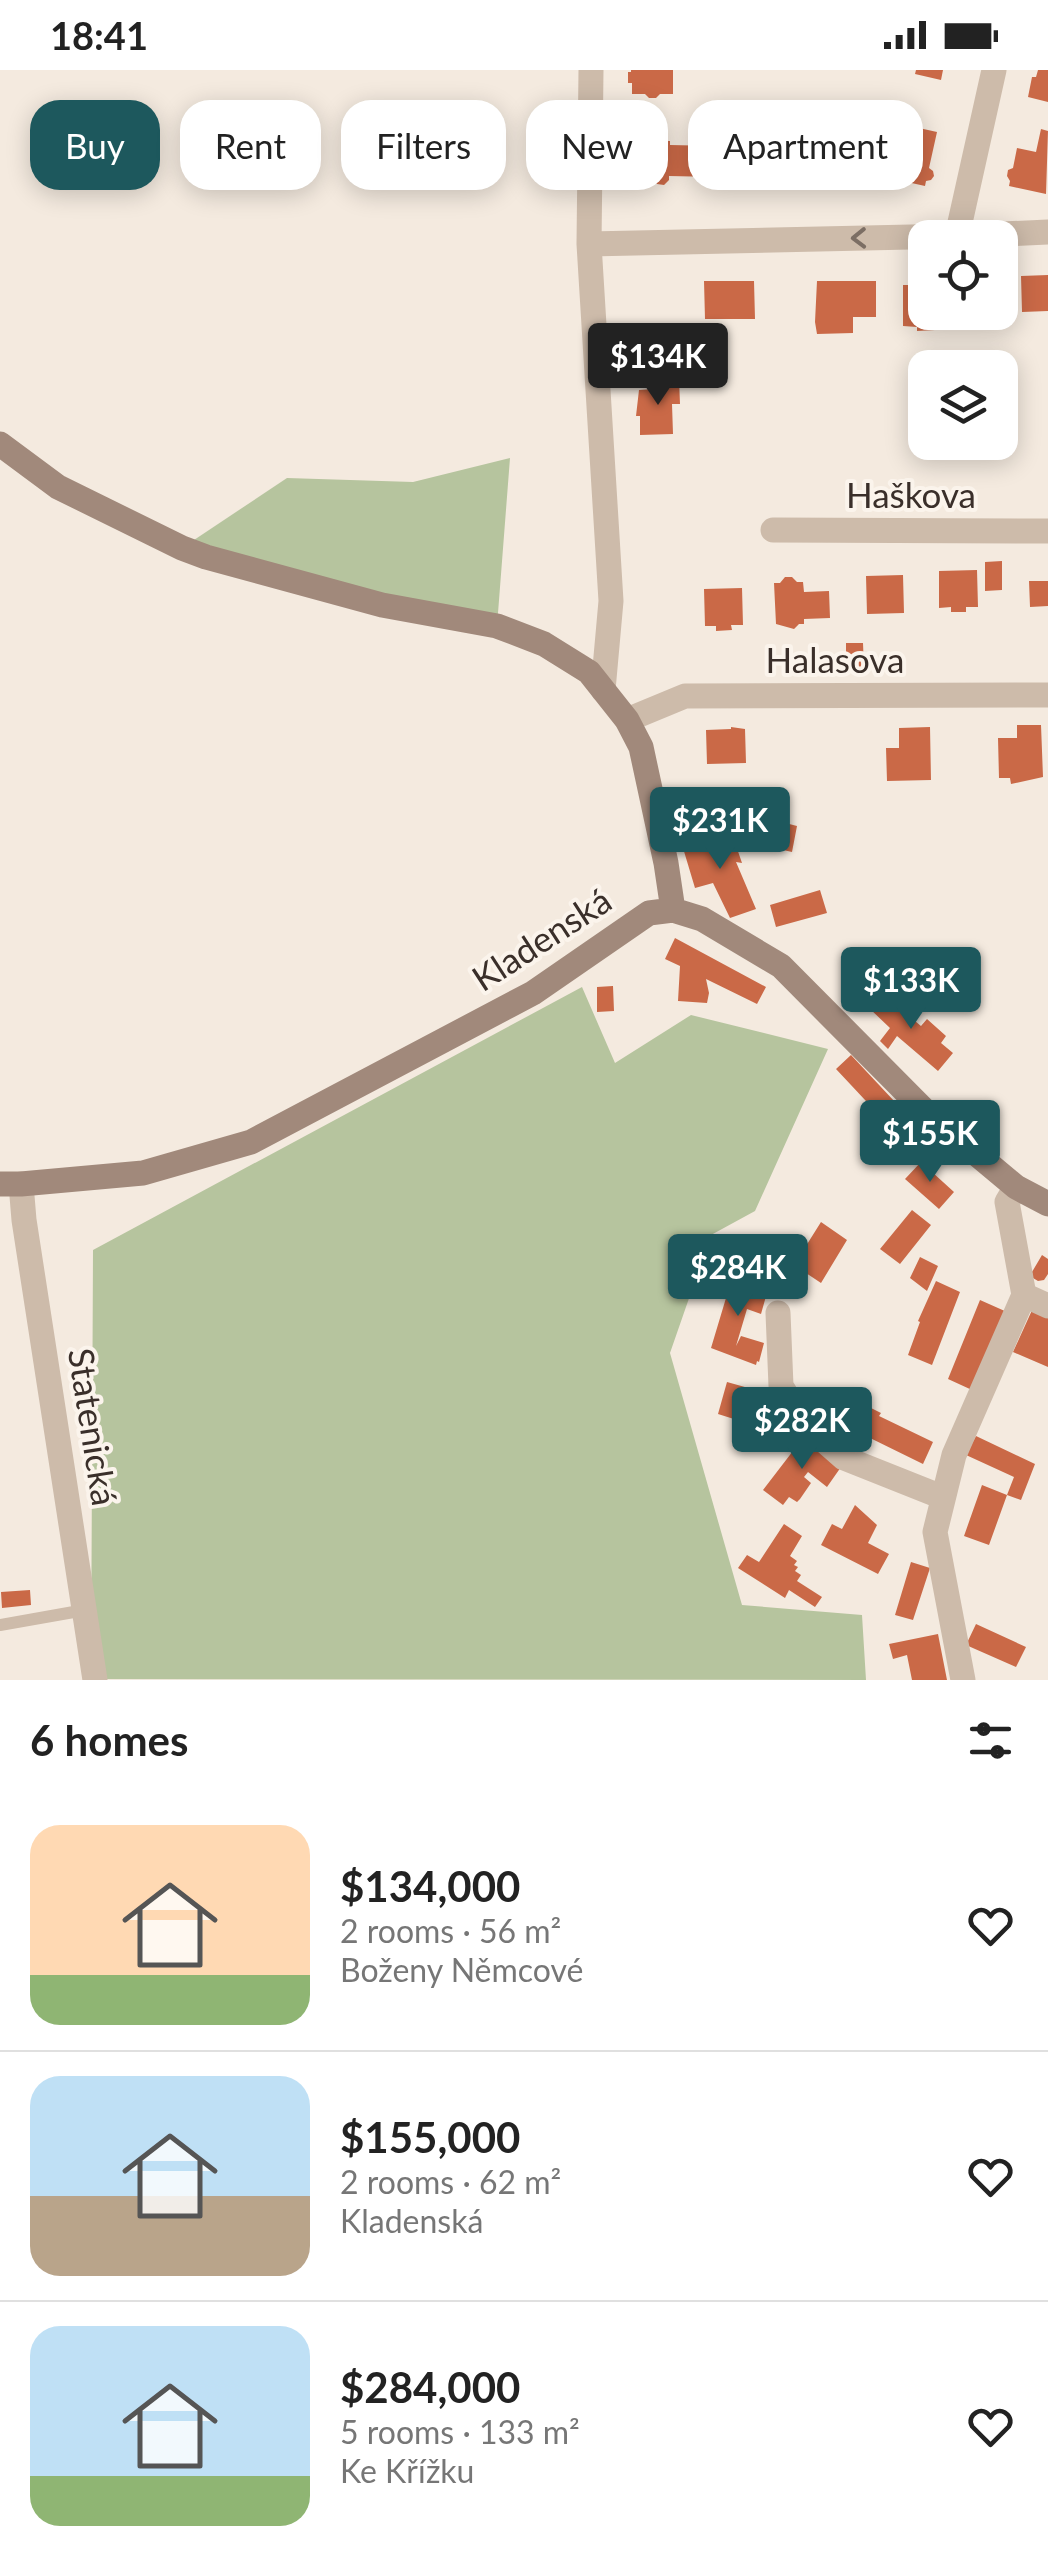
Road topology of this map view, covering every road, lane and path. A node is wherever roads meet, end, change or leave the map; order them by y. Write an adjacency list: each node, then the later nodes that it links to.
1 (591, 70): 7 (street)
2 (994, 70): 3 (street)
3 (960, 220)
4 (1048, 232): 5 (street)
5 (1018, 233)
6 (908, 237): 7 (street, one-way to 7)
7 (589, 244): 11 (street)
8 (0, 444): 11 (street)
9 (773, 530): 10 (street, Haškova)
10 (1048, 531)
11 (603, 690): 13 (street)
12 (1048, 695): 13 (street, Halasova)
13 (627, 720): 14 (street)
14 (673, 910): 15 (street, Kladenská); 16 (street)
15 (10, 1184): 22 (street, Statenická)
16 (1016, 1187): 17 (street); 18 (street)
17 (1048, 1204)
18 (1036, 1292): 19 (street); 21 (street)
19 (1048, 1306)
20 (778, 1312): 21 (street)
21 (942, 1496): 25 (street)
22 (85, 1610): 23 (lane); 24 (street, Statenická)
23 (0, 1625)
24 (96, 1680)
25 (963, 1680)

